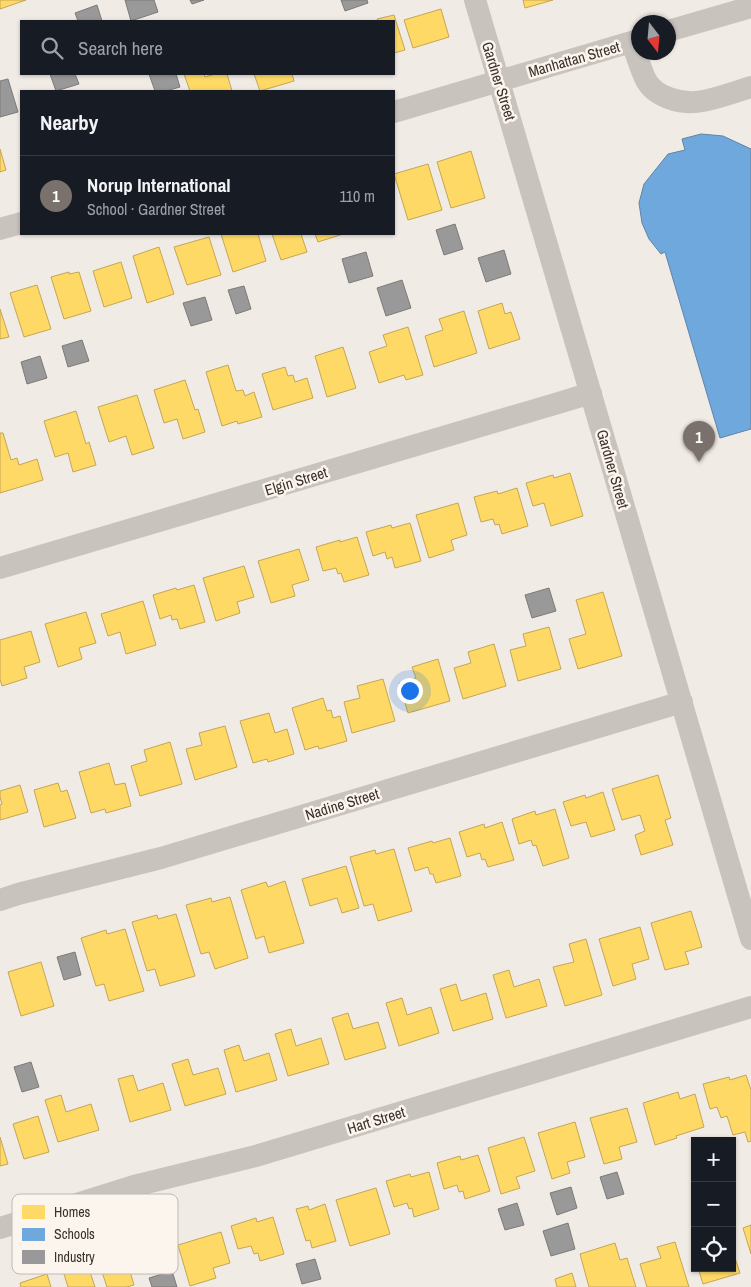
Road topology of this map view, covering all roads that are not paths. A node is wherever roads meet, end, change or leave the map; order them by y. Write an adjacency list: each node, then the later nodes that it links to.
1 (475, 0): 6 (street, Gardner Street)
2 (751, 7): 3 (street)
3 (676, 29)
4 (631, 42): 6 (street, Manhattan Street)
5 (640, 60): 7 (street)
6 (499, 81): 8 (street, Manhattan Street); 11 (street, Gardner Street)
7 (751, 87)
8 (395, 112)
9 (20, 223): 10 (street)
10 (0, 229)
11 (591, 393): 12 (street, Elgin Street); 13 (street, Gardner Street)
12 (0, 568)
13 (682, 702): 14 (street, Nadine Street); 15 (street, Gardner Street)
14 (0, 900)
15 (751, 939)
16 (751, 1007): 17 (street, Hart Street)
17 (108, 1194)
18 (12, 1224): 19 (street, Hart Street)
19 (0, 1228)

